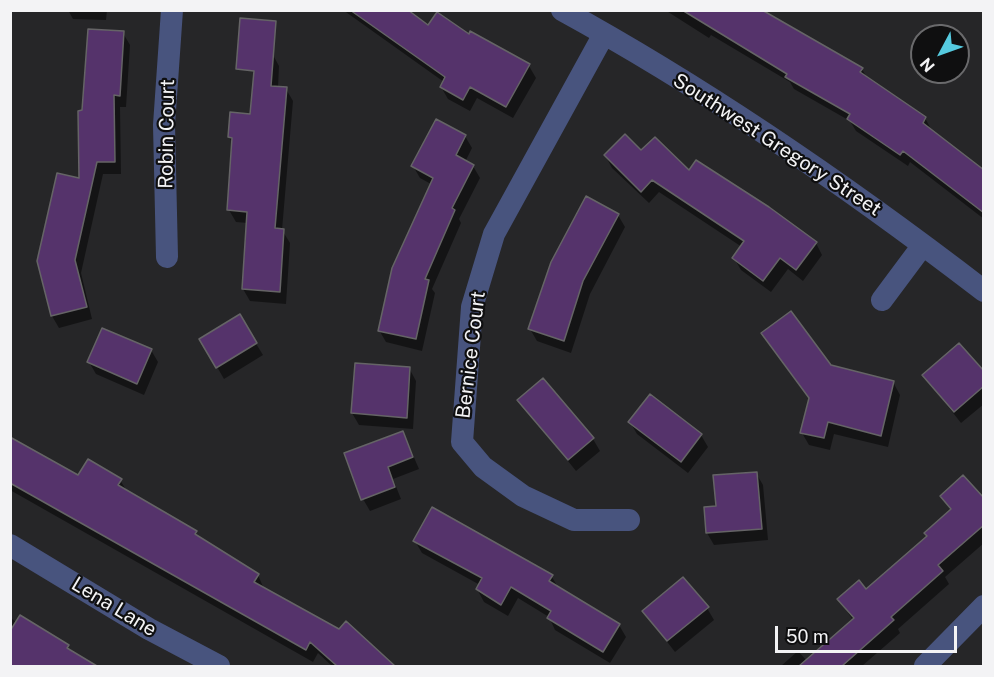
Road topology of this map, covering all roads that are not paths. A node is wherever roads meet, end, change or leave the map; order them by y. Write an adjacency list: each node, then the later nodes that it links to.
1 (172, 10): 5 (street, Robin Court)
2 (562, 10): 3 (street, Southwest Gregory Street)
3 (604, 33): 4 (street, Southwest Gregory Street); 8 (street, Bernice Court)
4 (923, 245): 6 (street, Southwest Gregory Street); 7 (street)
5 (167, 258)
6 (984, 291)
7 (882, 300)
8 (629, 520)
9 (10, 545): 11 (street, Lena Lane)
10 (984, 606): 12 (street)
11 (219, 666)
12 (925, 666)

